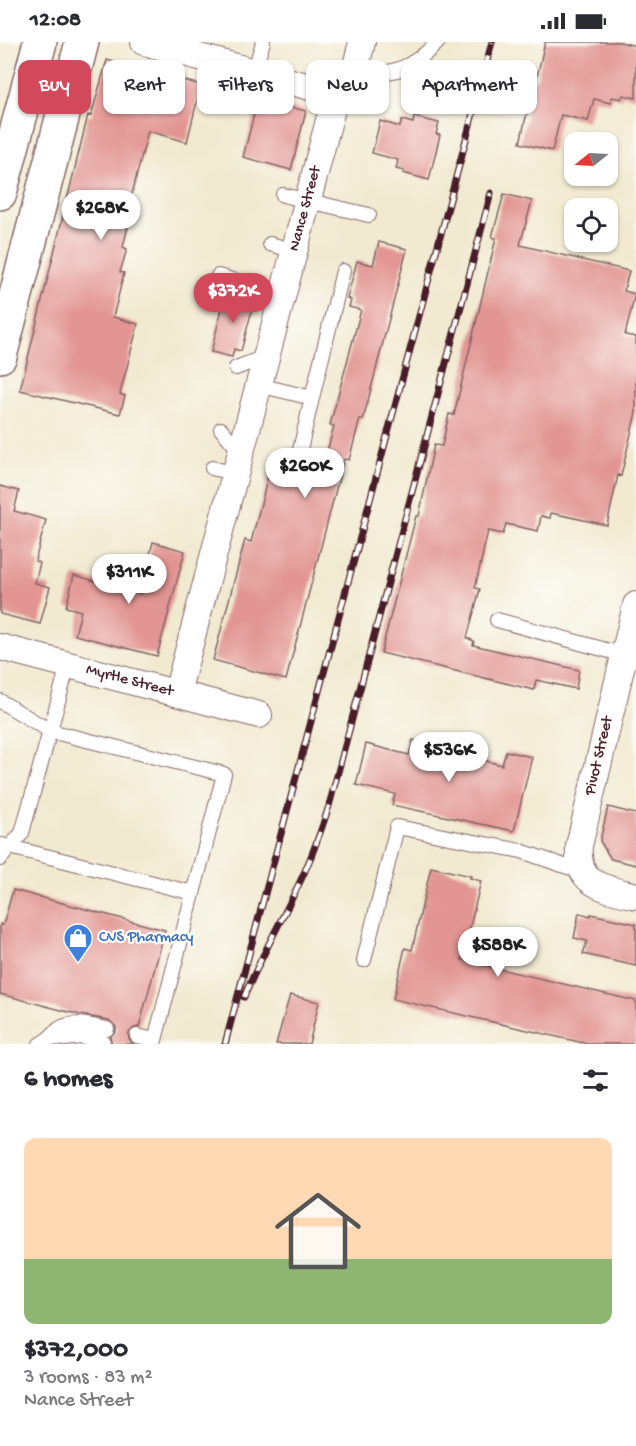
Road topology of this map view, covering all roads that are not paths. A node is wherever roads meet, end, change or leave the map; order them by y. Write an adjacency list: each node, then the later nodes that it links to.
1 (40, 42): 10 (main road)
2 (82, 42): 19 (main road)
3 (144, 42): 7 (street)
4 (263, 42): 8 (lane)
5 (438, 42): 6 (lane)
6 (359, 54)
7 (210, 60)
8 (252, 60)
9 (331, 114): 12 (street, Nance Street)
10 (0, 193)
11 (283, 195): 12 (lane)
12 (309, 202): 13 (lane); 15 (street, Nance Street)
13 (369, 215)
14 (270, 244): 15 (lane)
15 (295, 251): 18 (street, Nance Street)
16 (343, 270): 23 (lane)
17 (218, 276): 18 (lane)
18 (284, 294): 20 (street, Nance Street)
19 (0, 356)
20 (267, 356): 21 (lane); 22 (street, Nance Street)
21 (236, 368)
22 (259, 385): 23 (lane); 26 (street, Nance Street)
23 (312, 398): 25 (lane)
24 (221, 429): 26 (lane)
25 (299, 454)
26 (230, 464): 32 (street, Nance Street)
27 (636, 605): 30 (street, Pivot Street)
28 (497, 620): 30 (lane)
29 (0, 647): 31 (street, Myrtle Street)
30 (624, 655): 38 (street, Pivot Street)
31 (68, 665): 32 (street, Myrtle Street); 35 (lane)
32 (177, 693): 34 (street, Myrtle Street)
33 (0, 701): 35 (lane)
34 (260, 715)
35 (50, 731): 36 (lane); 39 (lane)
36 (5, 846): 37 (lane); 39 (lane)
37 (0, 859)
38 (582, 872): 40 (street); 41 (lane)
39 (193, 893): 45 (lane)
40 (636, 896)
41 (364, 960)
42 (105, 1035): 44 (lane)
43 (137, 1036): 45 (lane)
44 (46, 1041)
45 (154, 1042)

